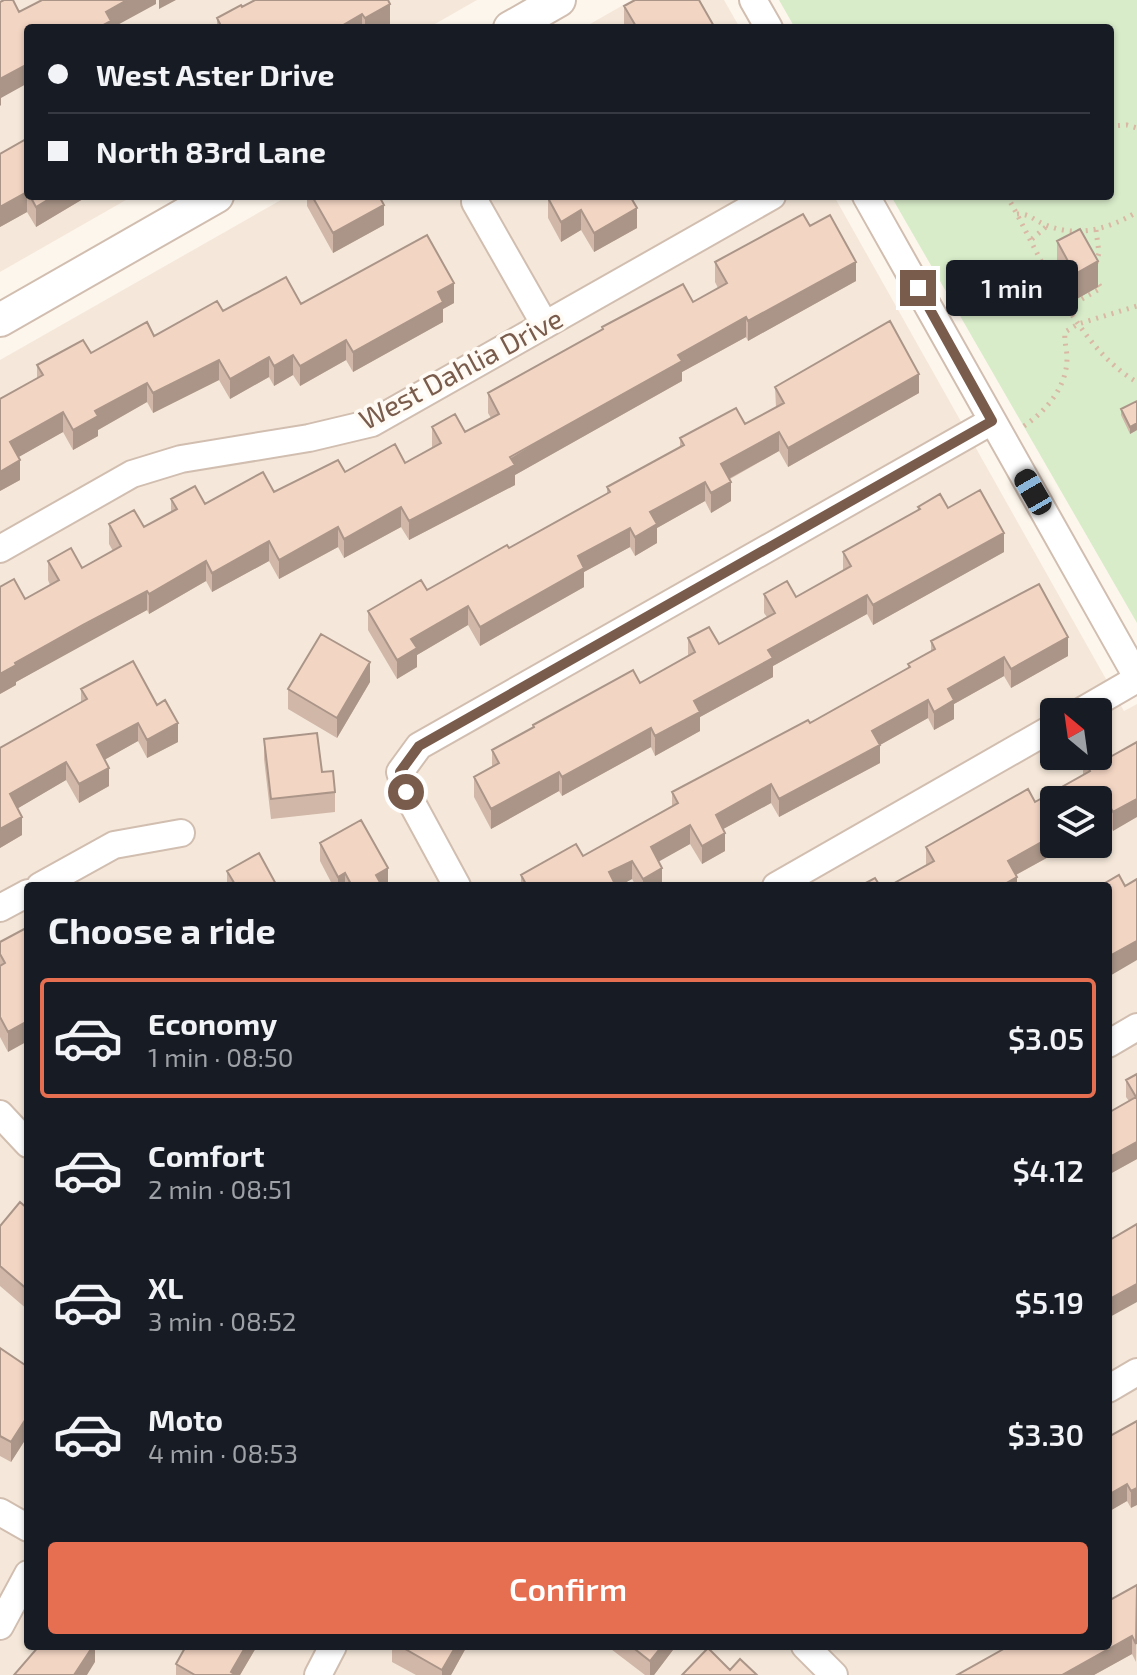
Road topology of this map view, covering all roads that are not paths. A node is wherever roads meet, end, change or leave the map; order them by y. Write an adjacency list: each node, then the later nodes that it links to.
1 (559, 0): 3 (street)
2 (753, 0): 4 (street)
3 (517, 24)
4 (767, 24)
5 (210, 200): 9 (street)
6 (765, 200): 10 (street, West Dahlia Drive)
7 (868, 200): 11 (street)
8 (475, 202): 10 (street)
9 (0, 320)
10 (545, 325): 12 (street, West Dahlia Drive)
11 (998, 430): 13 (street); 18 (street)
12 (0, 549)
13 (1137, 678): 14 (street)
14 (1103, 698)
15 (1040, 735): 19 (street)
16 (181, 833): 17 (street)
17 (47, 882)
18 (455, 882)
19 (783, 882)
20 (24, 895): 21 (street)
21 (0, 908)
22 (1137, 1027): 23 (street)
23 (1112, 1042)
24 (0, 1114): 25 (street)
25 (24, 1140)
26 (1137, 1372): 27 (street)
27 (1112, 1387)
28 (0, 1512): 29 (street)
29 (24, 1526)
30 (24, 1581): 31 (street)
31 (0, 1626)
32 (331, 1650): 34 (street)
33 (809, 1650): 35 (street)
34 (318, 1675)
35 (834, 1675)

